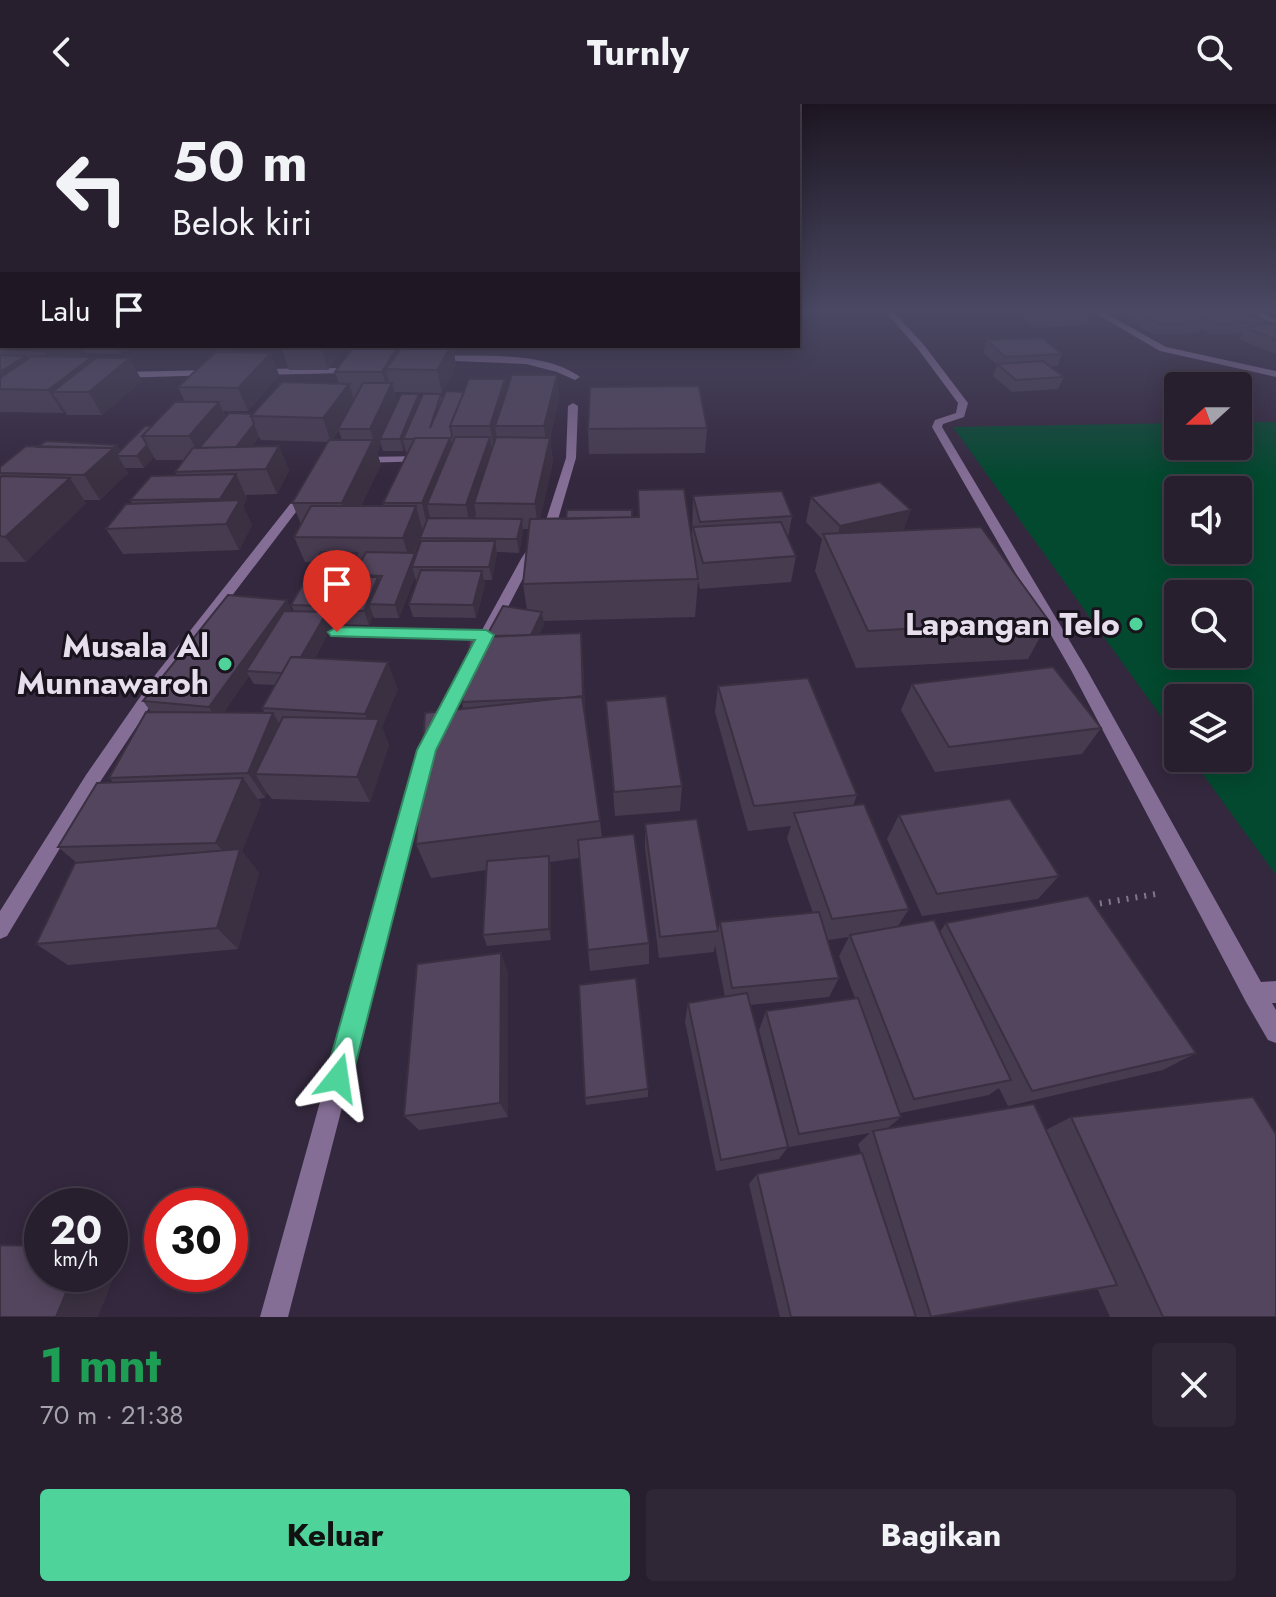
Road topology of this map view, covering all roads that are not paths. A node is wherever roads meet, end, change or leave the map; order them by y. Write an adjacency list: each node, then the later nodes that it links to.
1 (345, 366): 5 (street)
2 (546, 366): 10 (street)
3 (935, 366): 19 (street)
4 (1238, 366): 8 (street)
5 (342, 371): 7 (street); 11 (street)
6 (218, 372): 9 (street)
7 (247, 372)
8 (1276, 374)
9 (102, 375)
10 (575, 377)
11 (335, 381)
12 (573, 406): 17 (street)
13 (430, 459): 14 (street)
14 (352, 460)
15 (314, 481): 18 (street)
16 (337, 632): 17 (street)
17 (486, 635): 21 (street)
18 (0, 929)
19 (1265, 993): 20 (street)
20 (1276, 1032)
21 (274, 1317)

